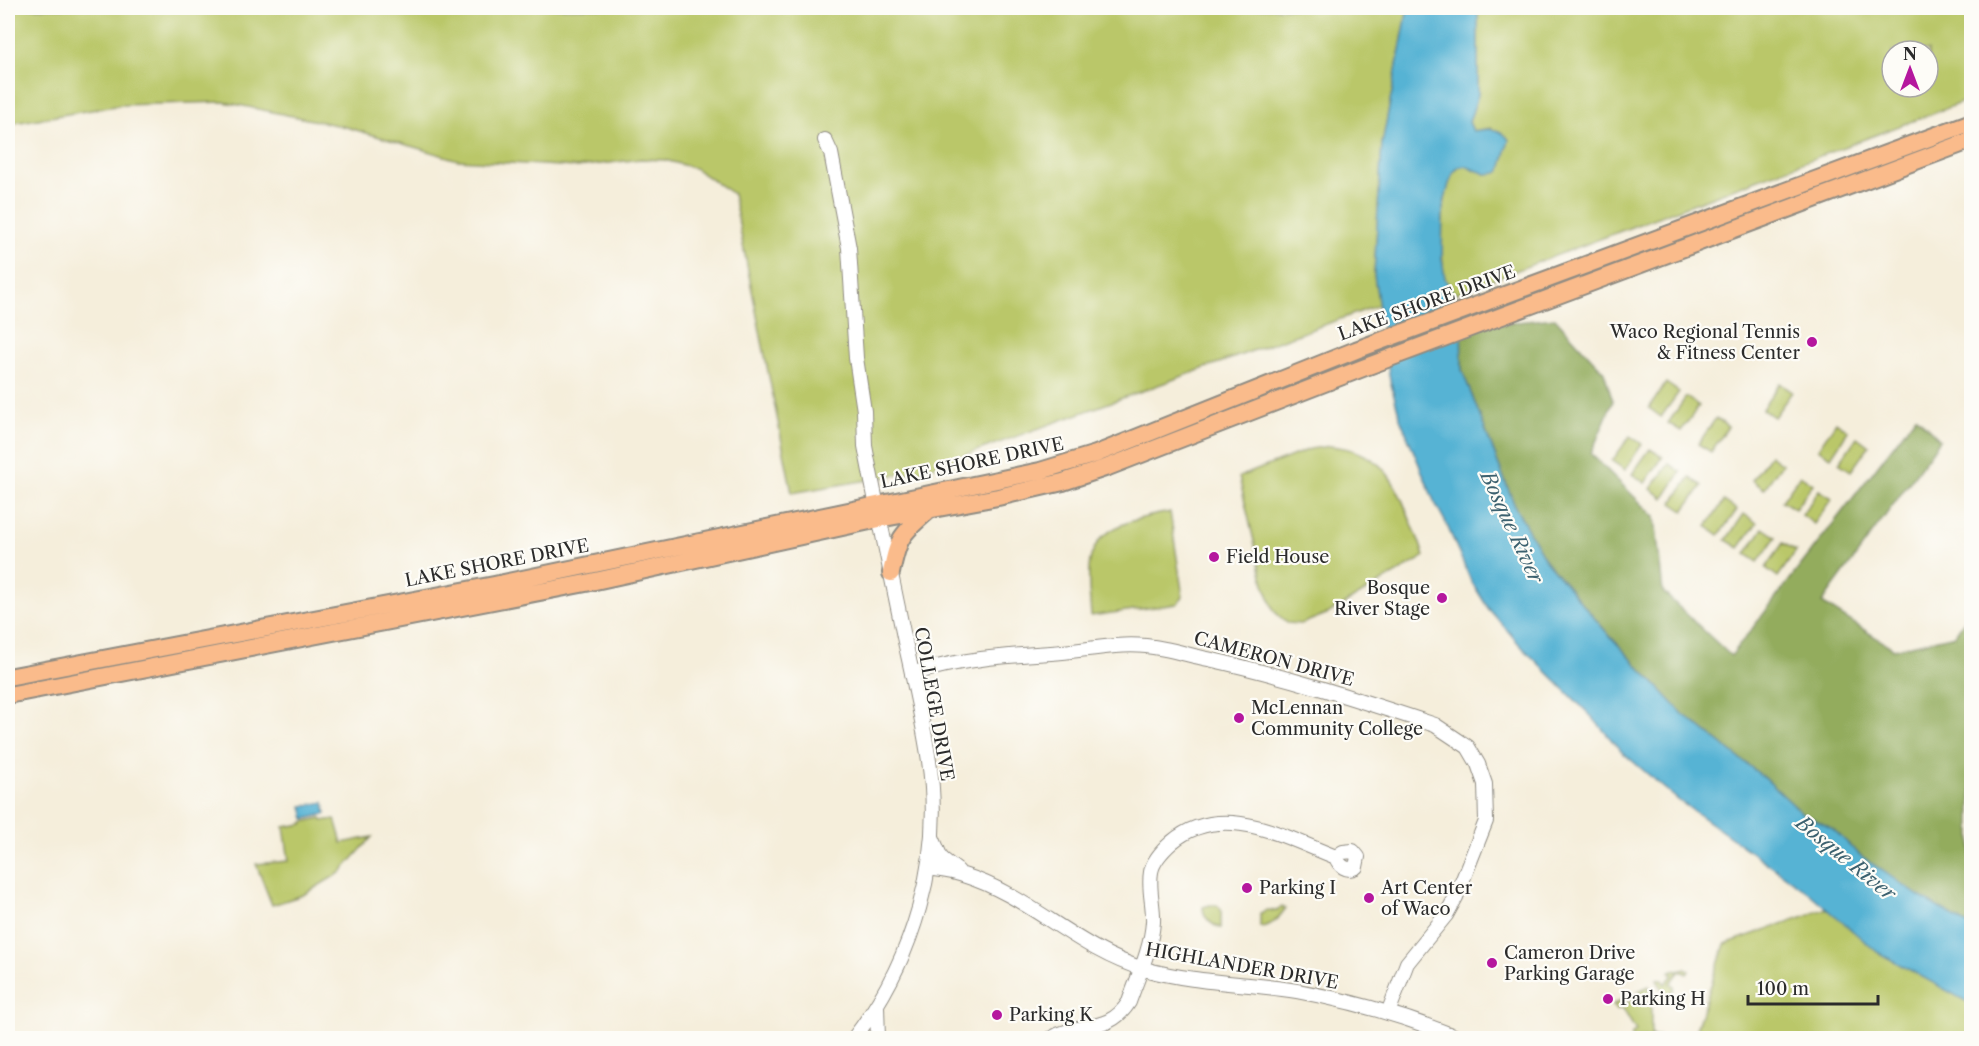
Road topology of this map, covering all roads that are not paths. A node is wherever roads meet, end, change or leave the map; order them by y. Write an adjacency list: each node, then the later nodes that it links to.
1 (1971, 122): 5 (main road, LAKE SHORE DRIVE)
2 (825, 140): 5 (street, COLLEGE DRIVE)
3 (1971, 140): 4 (main road, LAKE SHORE DRIVE)
4 (930, 510): 5 (main road, LAKE SHORE DRIVE); 6 (main road)
5 (878, 512): 6 (street, COLLEGE DRIVE); 8 (main road, LAKE SHORE DRIVE); 9 (main road, LAKE SHORE DRIVE)
6 (891, 573): 7 (street, COLLEGE DRIVE)
7 (912, 674): 10 (street, COLLEGE DRIVE); 16 (street, CAMERON DRIVE)
8 (8, 677)
9 (8, 695)
10 (931, 836): 12 (street, COLLEGE DRIVE); 13 (street, HIGHLANDER DRIVE)
11 (1336, 857): 14 (street)
12 (928, 868): 13 (street, HIGHLANDER DRIVE); 15 (street, COLLEGE DRIVE)
13 (965, 875): 14 (street, HIGHLANDER DRIVE)
14 (1141, 968): 16 (street, HIGHLANDER DRIVE); 19 (street)
15 (877, 1006): 17 (street, COLLEGE DRIVE); 18 (street)
16 (1388, 1013): 20 (street, HIGHLANDER DRIVE)
17 (854, 1038)
18 (878, 1038)
19 (1052, 1038)
20 (1459, 1038)

